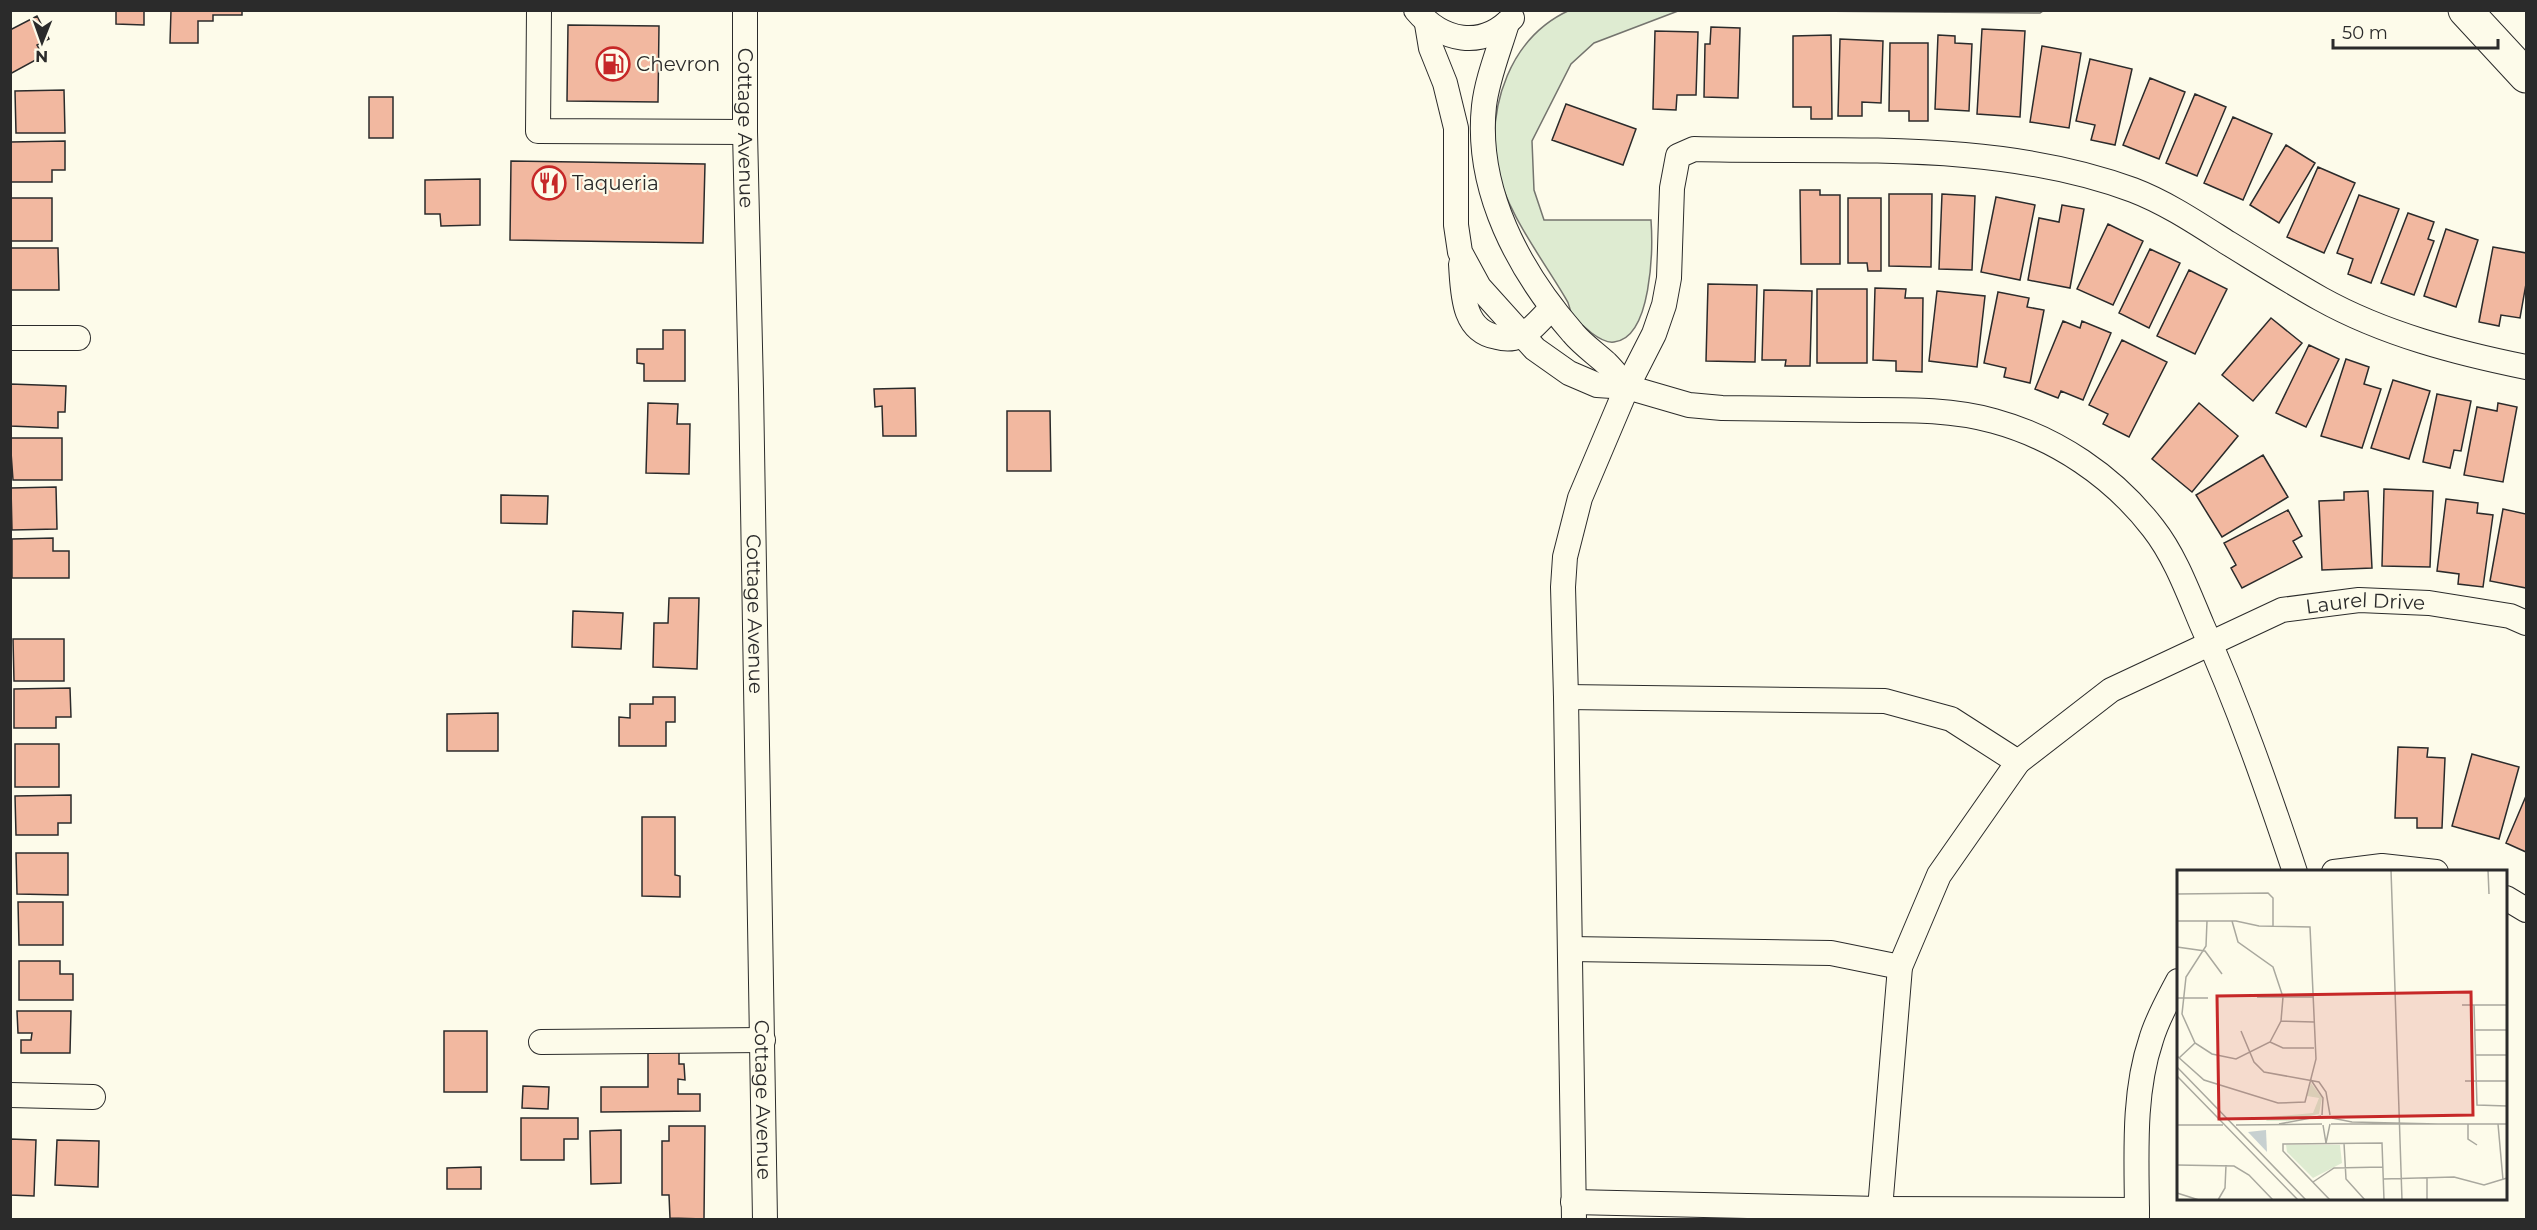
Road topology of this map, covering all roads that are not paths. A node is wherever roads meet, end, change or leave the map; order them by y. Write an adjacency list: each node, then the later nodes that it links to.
1 (539, 10): 7 (street)
2 (745, 10): 7 (street, Cottage Avenue)
3 (2465, 10): 6 (highway)
4 (1516, 15): 5 (street); 8 (street)
5 (1421, 17): 9 (street)
6 (2526, 76)
7 (745, 132): 26 (street, Cottage Avenue)
8 (1552, 308): 9 (street); 13 (street)
9 (1522, 336): 13 (street)
10 (10, 338): 11 (street)
11 (78, 338)
12 (2526, 367): 13 (street)
13 (1627, 387): 15 (street); 16 (street)
14 (2526, 622): 15 (street, Laurel Drive)
15 (2210, 642): 17 (street, Laurel Drive); 18 (street)
16 (1566, 697): 17 (street); 23 (street)
17 (2018, 762): 24 (street, Laurel Drive)
18 (2294, 870)
19 (2350, 870): 20 (street)
20 (2418, 870)
21 (2507, 899): 22 (street)
22 (2526, 910)
23 (1570, 949): 24 (street); 30 (street)
24 (1900, 967): 31 (street, Laurel Drive)
25 (2177, 983): 32 (street)
26 (763, 1040): 27 (street); 33 (street, Cottage Avenue)
27 (541, 1042)
28 (10, 1095): 29 (street)
29 (93, 1097)
30 (1573, 1211): 31 (street)
31 (1881, 1214): 32 (street)
32 (2137, 1215)
33 (765, 1220)

